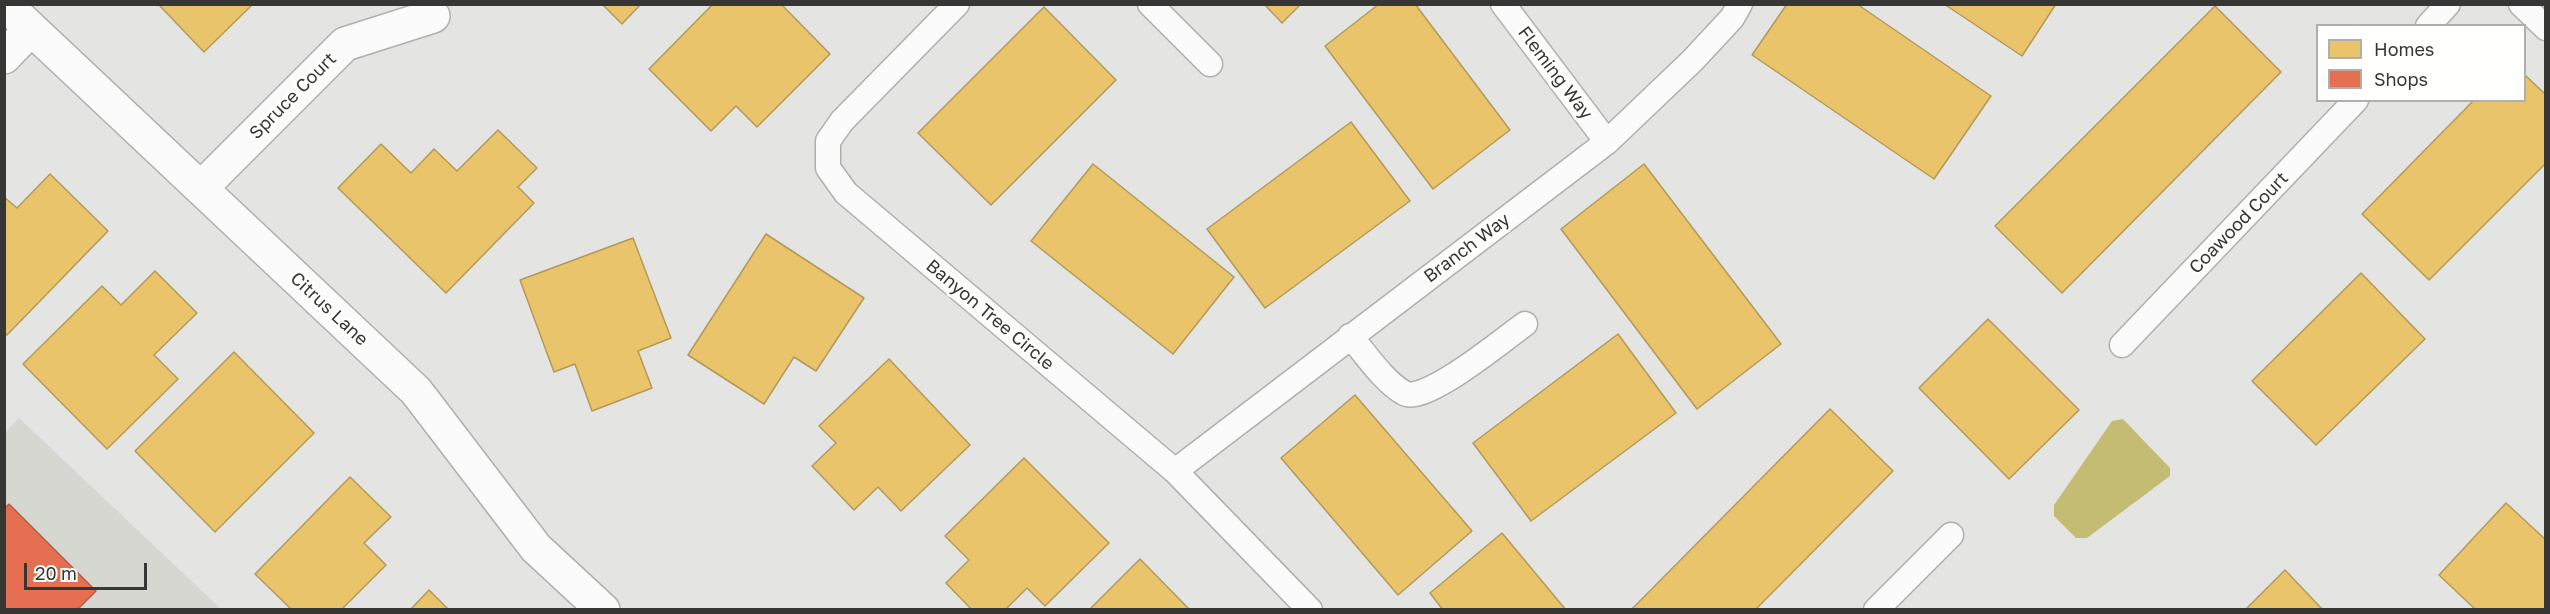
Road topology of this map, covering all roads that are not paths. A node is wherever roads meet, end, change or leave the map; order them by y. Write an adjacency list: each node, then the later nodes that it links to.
1 (5, 4): 11 (street, Citrus Lane)
2 (957, 4): 20 (lane, Banyon Tree Circle)
3 (1150, 4): 13 (lane)
4 (1503, 4): 15 (lane, Fleming Way)
5 (1740, 4): 15 (lane, Branch Way)
6 (2448, 4): 9 (lane)
7 (2521, 4): 10 (lane)
8 (433, 16): 16 (street, Spruce Court)
9 (2430, 24)
10 (2546, 28)
11 (31, 29): 12 (street); 16 (street, Citrus Lane)
12 (4, 57)
13 (1210, 64)
14 (2354, 102): 19 (lane, Coawood Court)
15 (1607, 142): 18 (lane, Branch Way)
16 (201, 188): 22 (street, Citrus Lane)
17 (1525, 324): 18 (lane)
18 (1350, 336): 20 (lane, Branch Way)
19 (2122, 345)
20 (1175, 471): 23 (lane, Banyon Tree Circle)
21 (1951, 535): 24 (lane)
22 (603, 609)
23 (1310, 609)
24 (1876, 609)

